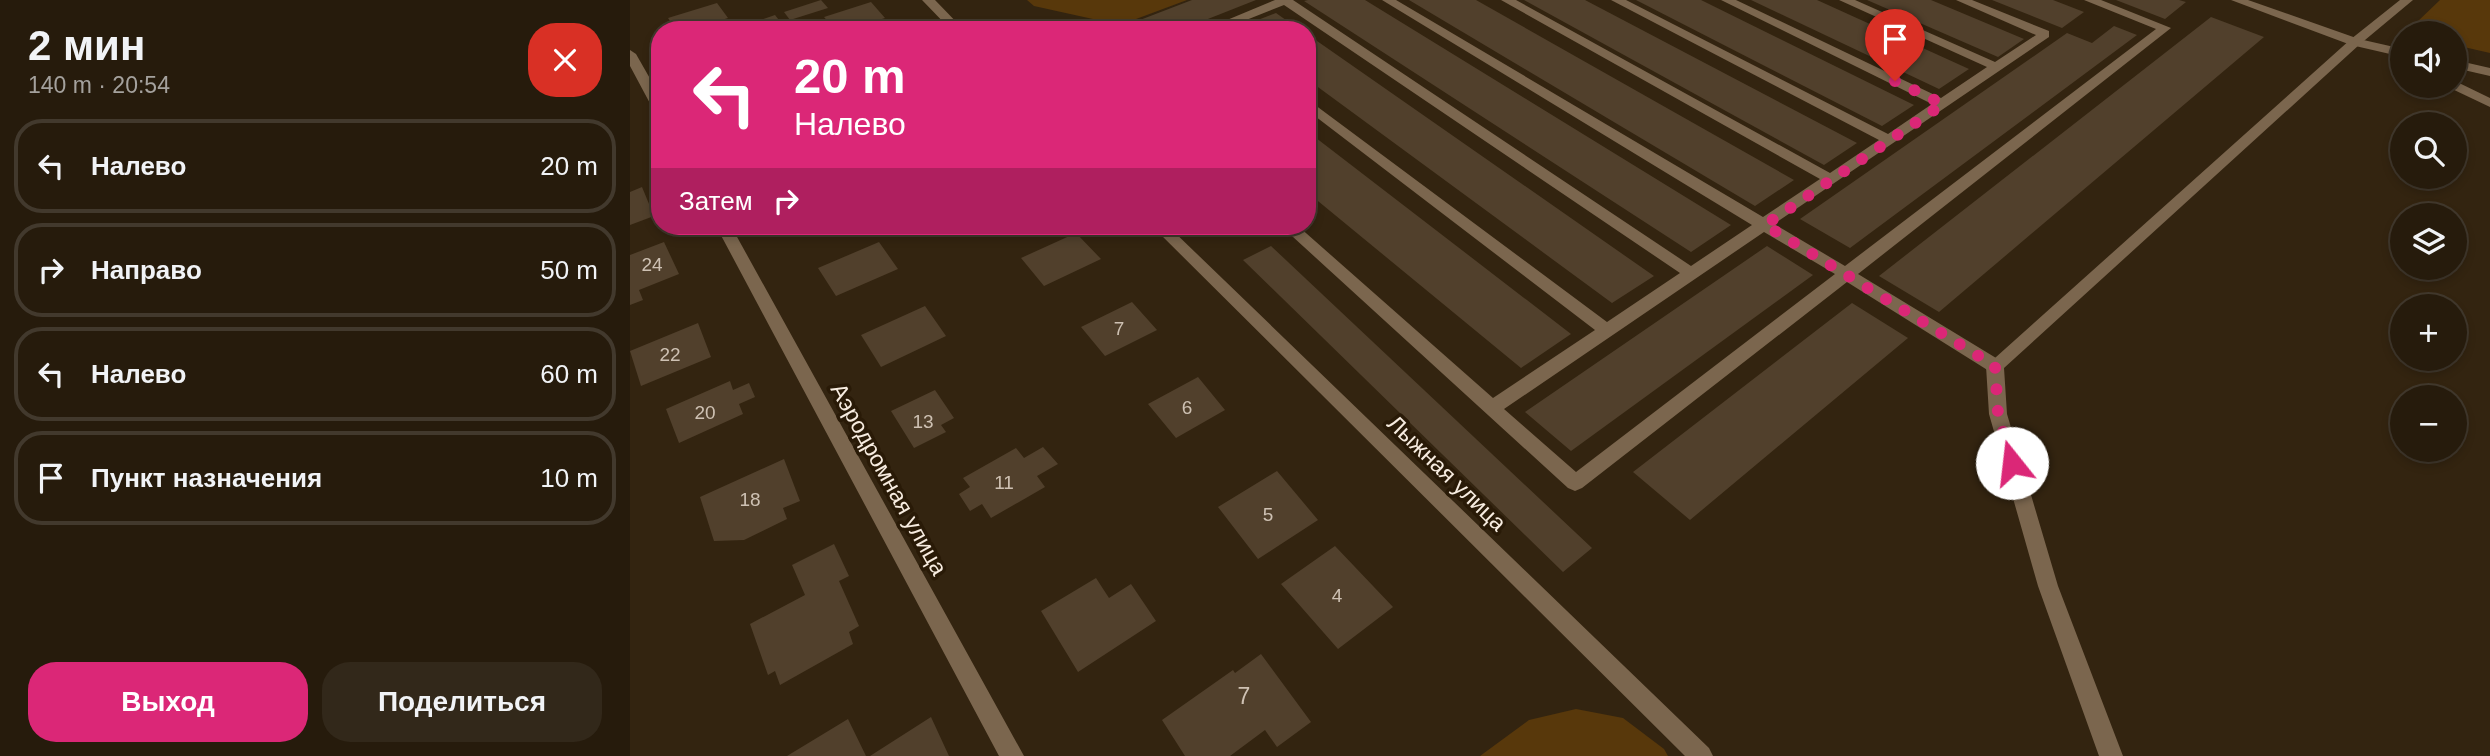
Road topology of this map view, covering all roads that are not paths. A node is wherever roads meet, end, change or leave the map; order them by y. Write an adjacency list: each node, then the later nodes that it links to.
1 (928, 0): 12 (street)
2 (1285, 0): 13 (street); 32 (street)
3 (1388, 0): 28 (street)
4 (1507, 0): 27 (street)
5 (1617, 0): 26 (street)
6 (1727, 0): 24 (street)
7 (1845, 0): 18 (street)
8 (1962, 0): 18 (street)
9 (2090, 0): 33 (street)
10 (2237, 0): 14 (street)
11 (2407, 0): 14 (street)
12 (949, 21)
13 (1232, 21)
14 (2355, 42): 15 (street); 17 (street); 35 (street)
15 (2390, 50)
16 (630, 54): 22 (street)
17 (2390, 58)
18 (1997, 67): 24 (street)
19 (2467, 67): 20 (street)
20 (2490, 72)
21 (2467, 91): 23 (street)
22 (651, 92)
23 (2490, 103)
24 (1943, 104): 26 (street)
25 (1316, 110): 34 (street)
26 (1889, 140): 27 (street)
27 (1832, 180): 28 (street)
28 (1765, 225): 32 (street); 33 (street)
29 (728, 235): 37 (street, Аэродромная улица)
30 (1168, 235): 38 (street, Лыжная улица)
31 (1299, 235): 36 (street)
32 (1692, 274): 34 (street)
33 (1847, 274): 35 (street); 36 (street)
34 (1608, 331): 36 (street)
35 (1995, 366): 39 (street)
36 (1492, 408)
37 (1012, 756)
38 (1701, 756)
39 (2111, 756)

